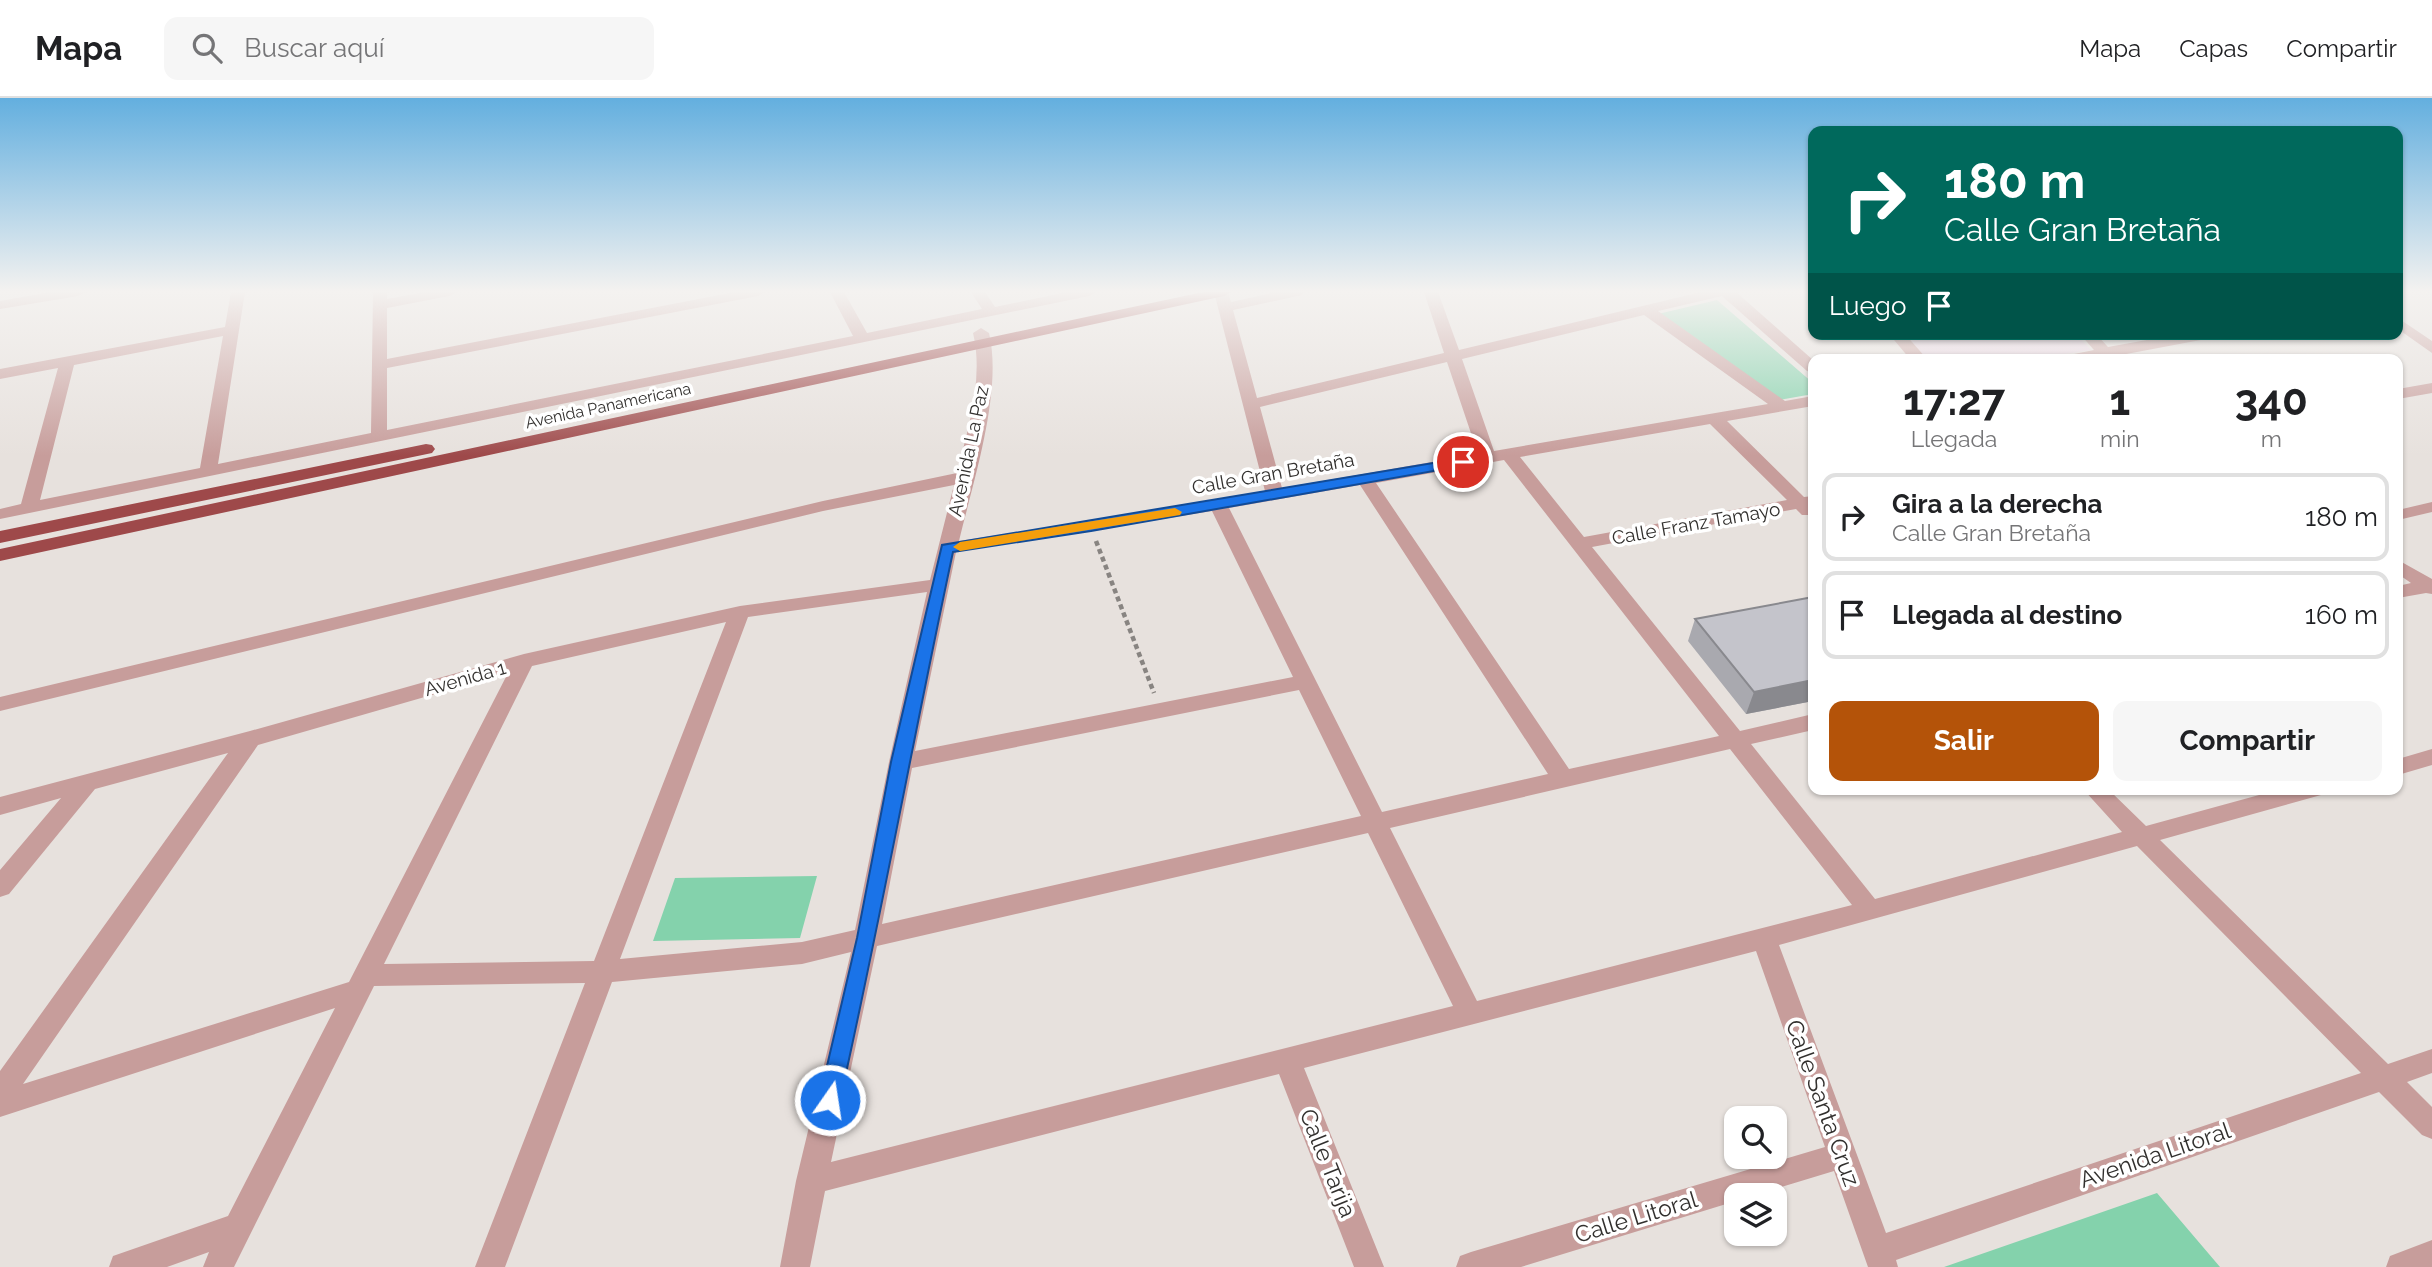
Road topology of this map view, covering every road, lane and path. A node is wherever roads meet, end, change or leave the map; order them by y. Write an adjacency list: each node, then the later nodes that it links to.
1 (146, 347): 19 (street)
2 (228, 347): 31 (street)
3 (380, 347): 21 (street)
4 (476, 347): 21 (street)
5 (831, 347): 29 (street, Avenida Panamericana)
6 (903, 347): 43 (highway, Avenida Panamericana)
7 (909, 347): 46 (highway, Avenida Panamericana)
8 (986, 347): 32 (street, Avenida La Paz)
9 (1237, 347): 26 (street)
10 (1450, 347): 18 (street)
11 (1497, 347): 18 (street)
12 (1698, 347): 27 (street)
13 (1789, 347): 20 (street)
14 (2099, 347): 16 (street)
15 (2139, 347): 16 (street)
16 (2105, 353): 17 (street)
17 (2100, 354)
18 (1454, 357): 26 (street); 30 (street)
19 (67, 362): 22 (street); 39 (street)
20 (1808, 364)
21 (380, 365): 29 (street)
22 (0, 373)
23 (2432, 388): 24 (street)
24 (2403, 393)
25 (1808, 402): 27 (street, Calle Gran Bretaña)
26 (1253, 404): 34 (street)
27 (1783, 407): 28 (street, Calle Gran Bretaña)
28 (1715, 419): 30 (street, Calle Gran Bretaña); 36 (street)
29 (379, 438): 31 (street, Avenida Panamericana)
30 (1499, 456): 33 (street, Calle Gran Bretaña); 44 (street)
31 (208, 472): 39 (street, Avenida Panamericana)
32 (965, 477): 45 (street, Avenida La Paz); 54 (street)
33 (1364, 478): 34 (street, Calle Gran Bretaña); 62 (street)
34 (1275, 494): 35 (street, Calle Gran Bretaña)
35 (1218, 505): 42 (street, Calle Gran Bretaña); 53 (street)
36 (1808, 506)
37 (1808, 507): 44 (street, Calle Franz Tamayo)
38 (2432, 507): 41 (street)
39 (29, 508): 40 (street, Avenida Panamericana)
40 (0, 514)
41 (2403, 514)
42 (1091, 527): 45 (street, Calle Gran Bretaña); 55 (path)
43 (0, 537)
44 (1579, 544): 58 (street)
45 (947, 548): 48 (street, Avenida La Paz)
46 (0, 555)
47 (2403, 569): 49 (street)
48 (937, 585): 51 (street, Avenida 1); 60 (street, Avenida La Paz)
49 (2430, 587): 50 (street)
50 (2403, 591)
51 (740, 612): 52 (street, Avenida 1); 73 (street)
52 (524, 661): 57 (street, Avenida 1); 74 (street)
53 (1306, 682): 55 (street); 67 (street)
54 (0, 704)
55 (1160, 709): 60 (street)
56 (1808, 723): 58 (street)
57 (250, 739): 63 (street, Avenida 1); 79 (street)
58 (1737, 739): 62 (street); 70 (street)
59 (2432, 757): 61 (street)
60 (900, 762): 71 (street, Avenida La Paz)
61 (2403, 766)
62 (1562, 777): 67 (street)
63 (88, 782): 66 (street, Avenida 1); 69 (street)
64 (2100, 795): 68 (street)
65 (2290, 795): 68 (street)
66 (0, 806)
67 (1374, 821): 71 (street); 75 (street)
68 (2140, 835): 70 (street); 78 (street)
69 (0, 887)
70 (1870, 910): 72 (street)
71 (867, 938): 73 (street); 83 (street, Avenida La Paz)
72 (1764, 939): 75 (street); 82 (street, Calle Santa Cruz)
73 (602, 972): 74 (street); 89 (street)
74 (360, 983): 80 (street); 84 (street)
75 (1469, 1014): 76 (street)
76 (1286, 1060): 83 (street); 91 (street, Calle Tarija)
77 (2432, 1061): 78 (street, Avenida Litoral)
78 (2381, 1077): 81 (street); 86 (street, Avenida Litoral)
79 (0, 1094)
80 (0, 1104)
81 (2432, 1126)
82 (1842, 1155): 86 (street, Calle Santa Cruz); 92 (street, Calle Litoral)
83 (811, 1181): 90 (street, Avenida La Paz)
84 (238, 1227): 87 (street); 88 (street)
85 (2432, 1255): 93 (street)
86 (1880, 1259)
87 (124, 1267)
88 (218, 1267)
89 (490, 1267)
90 (795, 1267)
91 (1369, 1267)
92 (1471, 1267)
93 (2401, 1267)

